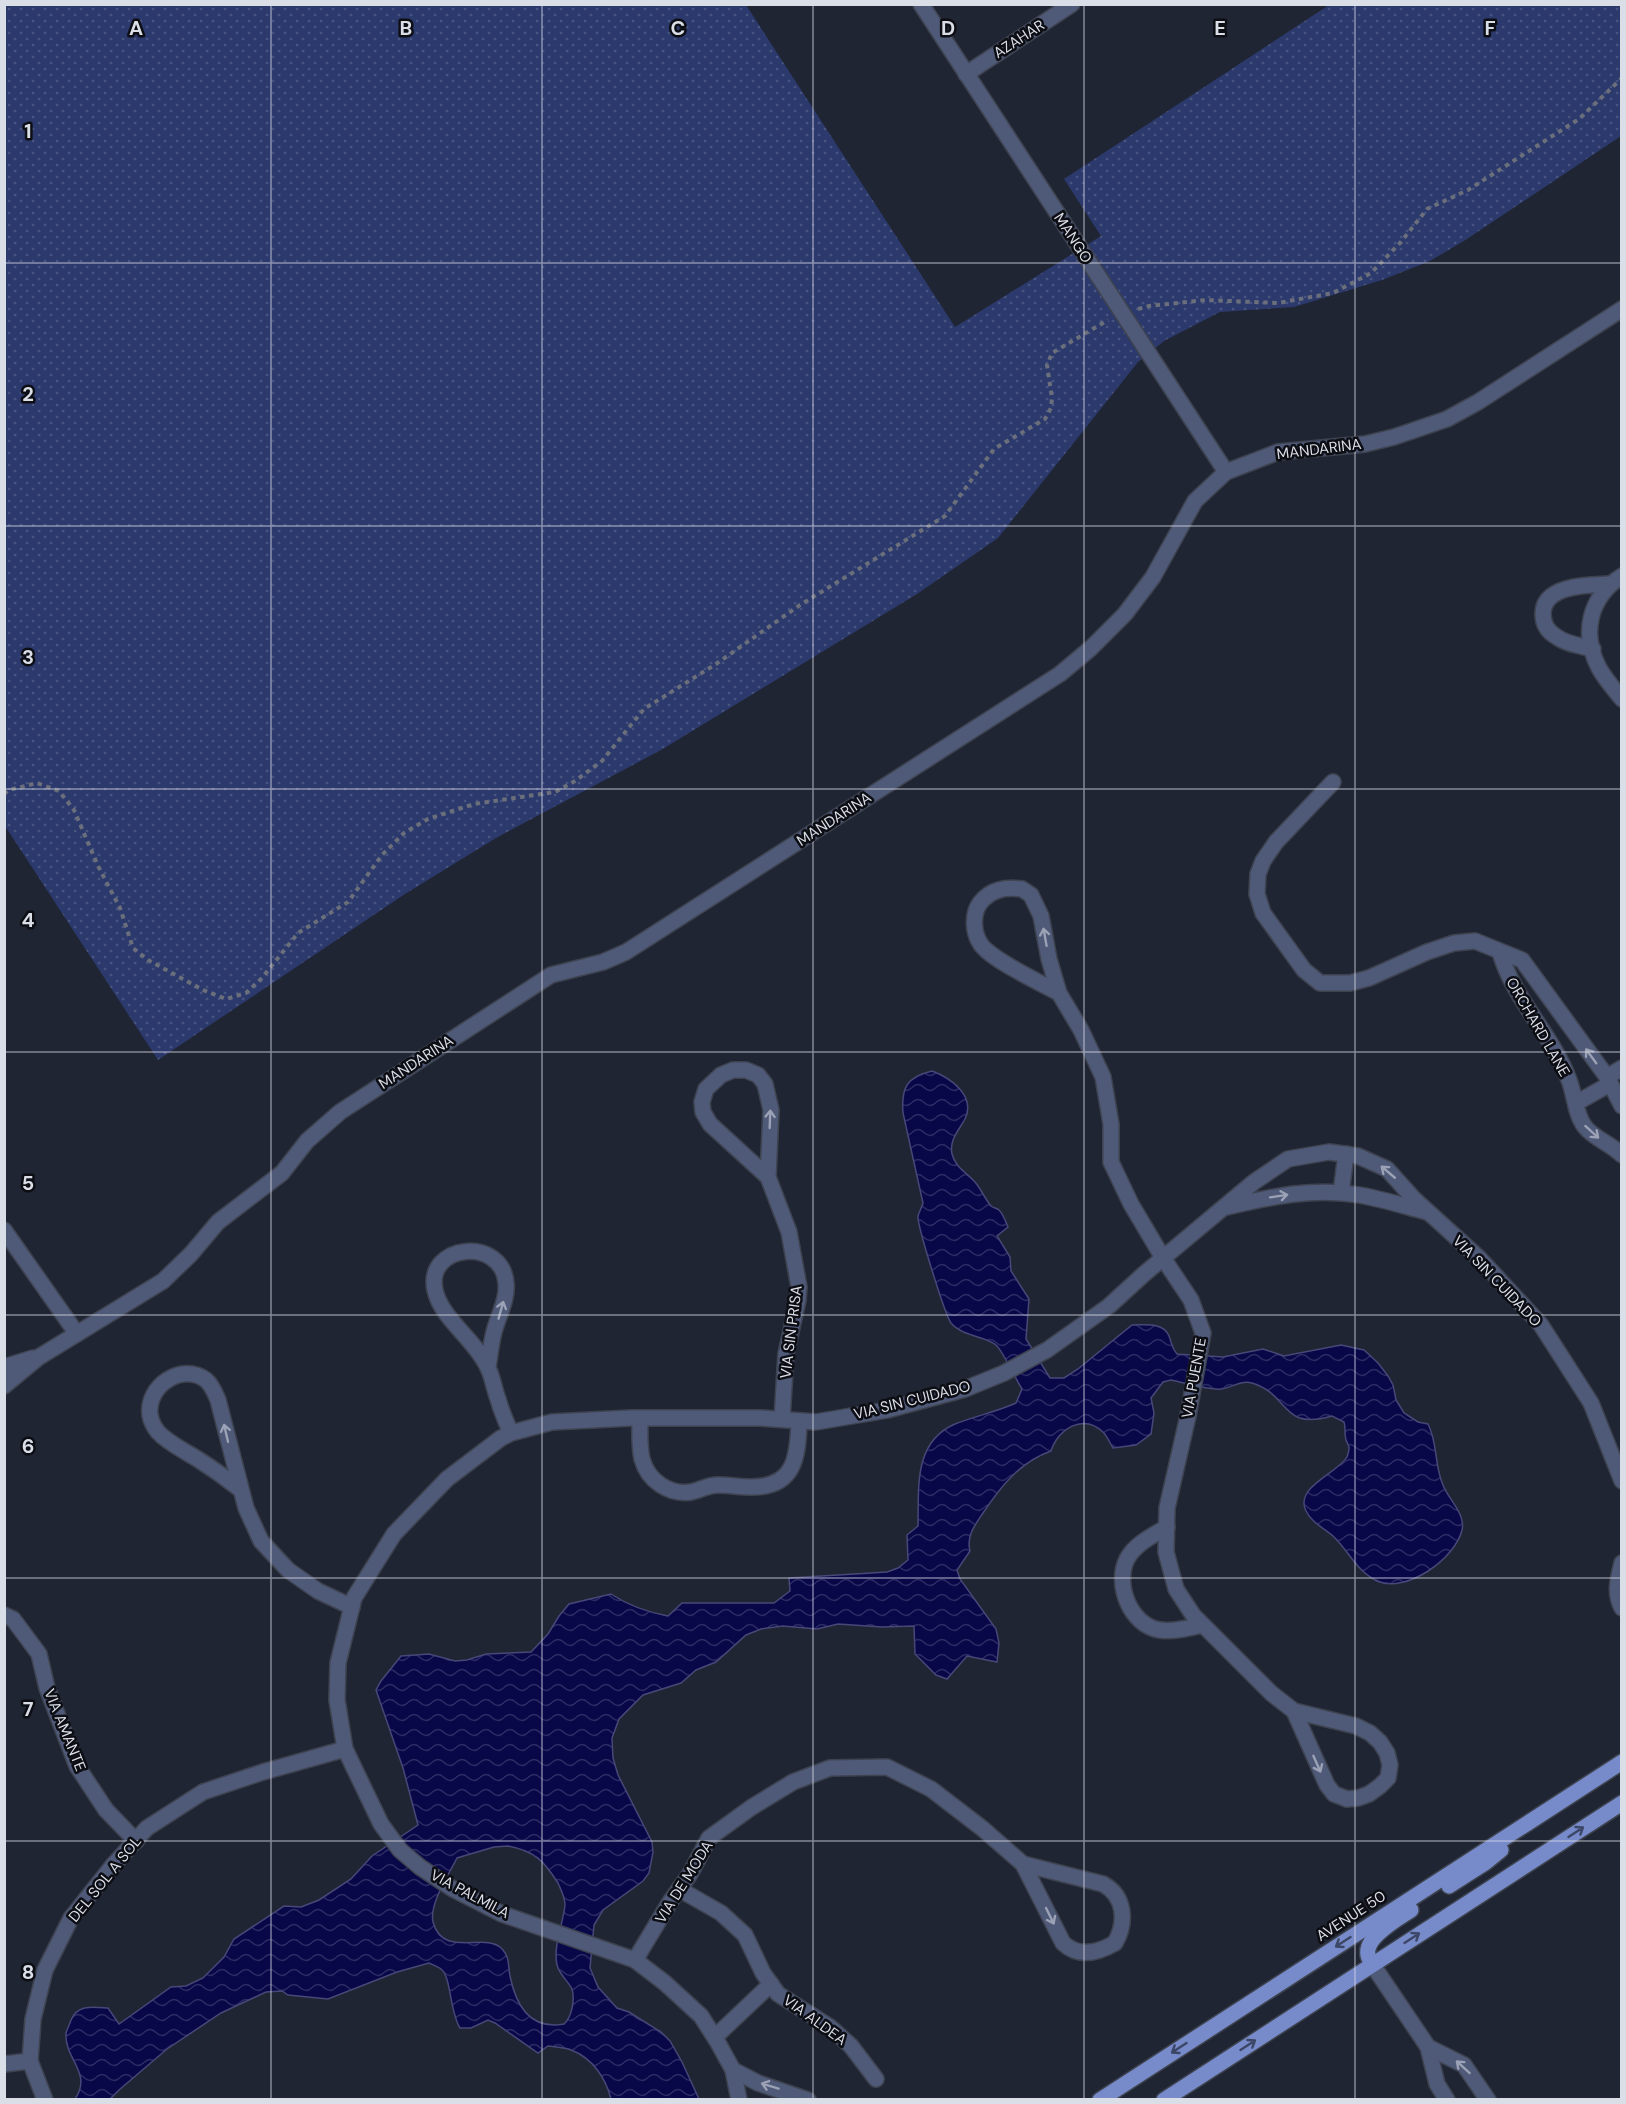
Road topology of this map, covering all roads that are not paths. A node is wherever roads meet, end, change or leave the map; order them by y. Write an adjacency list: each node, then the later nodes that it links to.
1 (921, 4): 3 (street, MANGO)
2 (1072, 4): 3 (street, AZAHAR)
3 (966, 74): 5 (street, MANGO)
4 (1622, 309): 5 (street, MANDARINA)
5 (1226, 472): 24 (street, MANDARINA)
6 (1616, 580): 7 (street); 7 (street)
7 (1593, 650): 8 (street)
8 (1622, 699)
9 (1333, 782): 10 (street, ORCHARD LANE)
10 (1500, 952): 13 (street, ORCHARD LANE, one-way to 10); 14 (street, ORCHARD LANE)
11 (1059, 993): 11 (street, VIA PUENTE, one-way to 11); 23 (street, VIA PUENTE)
12 (1622, 1068): 13 (street)
13 (1608, 1081): 14 (street); 15 (street, ORCHARD LANE)
14 (1576, 1103): 17 (street, ORCHARD LANE, one-way to 17)
15 (1622, 1106)
16 (1346, 1154): 19 (street); 20 (street, VIA SIN CUIDADO); 21 (street, VIA SIN CUIDADO, one-way to 16)
17 (1622, 1155)
18 (768, 1177): 18 (street, VIA SIN PRISA, one-way to 18); 30 (street, VIA SIN PRISA)
19 (1341, 1193): 20 (street, VIA SIN CUIDADO, one-way to 19); 21 (street, VIA SIN CUIDADO)
20 (1222, 1208): 23 (street, VIA SIN CUIDADO)
21 (1430, 1213): 33 (street, VIA SIN CUIDADO)
22 (4, 1230): 24 (street)
23 (1162, 1258): 31 (street, VIA SIN CUIDADO); 35 (street, VIA PUENTE)
24 (77, 1334): 25 (street, MANDARINA)
25 (39, 1357): 26 (street, MANDARINA); 28 (street, MANDARINA)
26 (4, 1367)
27 (488, 1368): 27 (street, one-way to 27); 32 (street)
28 (4, 1386)
29 (640, 1418): 30 (street, VIA SIN CUIDADO); 31 (street); 32 (street, VIA SIN CUIDADO)
30 (782, 1419): 31 (street, VIA SIN CUIDADO)
31 (799, 1421)
32 (511, 1433): 37 (street, VIA PALMILA)
33 (1622, 1481)
34 (241, 1490): 34 (street, one-way to 34); 37 (street)
35 (1167, 1527): 40 (street, VIA PUENTE); 40 (street)
36 (1622, 1563): 38 (street)
37 (352, 1607): 42 (street, VIA PALMILA)
38 (1622, 1608)
39 (4, 1615): 46 (street, VIA AMANTE)
40 (1202, 1625): 41 (street, VIA PUENTE)
41 (1294, 1711): 41 (street, VIA PUENTE, one-way to 41)
42 (345, 1749): 46 (street, DEL SOL A SOL); 49 (street, VIA PALMILA)
43 (1622, 1762): 44 (main road, AVENUE 50)
44 (1572, 1794): 50 (main road); 61 (main road, AVENUE 50, one-way to 61)
45 (1622, 1803): 50 (main road, one-way to 45)
46 (136, 1841): 54 (street, DEL SOL A SOL)
47 (1023, 1864): 47 (street, VIA DE MODA, one-way to 47); 48 (street, VIA DE MODA)
48 (679, 1888): 49 (street, VIA DE MODA); 51 (street, VIA ALDEA)
49 (635, 1960): 52 (street, VIA PALMILA)
50 (1372, 1964): 53 (street); 62 (main road, one-way to 50)
51 (771, 1984): 52 (street); 57 (street, VIA ALDEA)
52 (715, 2037): 56 (street, VIA PALMILA)
53 (1428, 2046): 63 (street); 64 (street, one-way to 53)
54 (30, 2061): 55 (street); 58 (street, DEL SOL A SOL)
55 (4, 2064)
56 (733, 2070): 59 (street, VIA PALMILA); 60 (street, one-way to 56)
57 (876, 2079)
58 (45, 2099)
59 (739, 2100)
60 (808, 2100)
61 (1100, 2100)
62 (1164, 2100)
63 (1447, 2100)
64 (1488, 2100)

